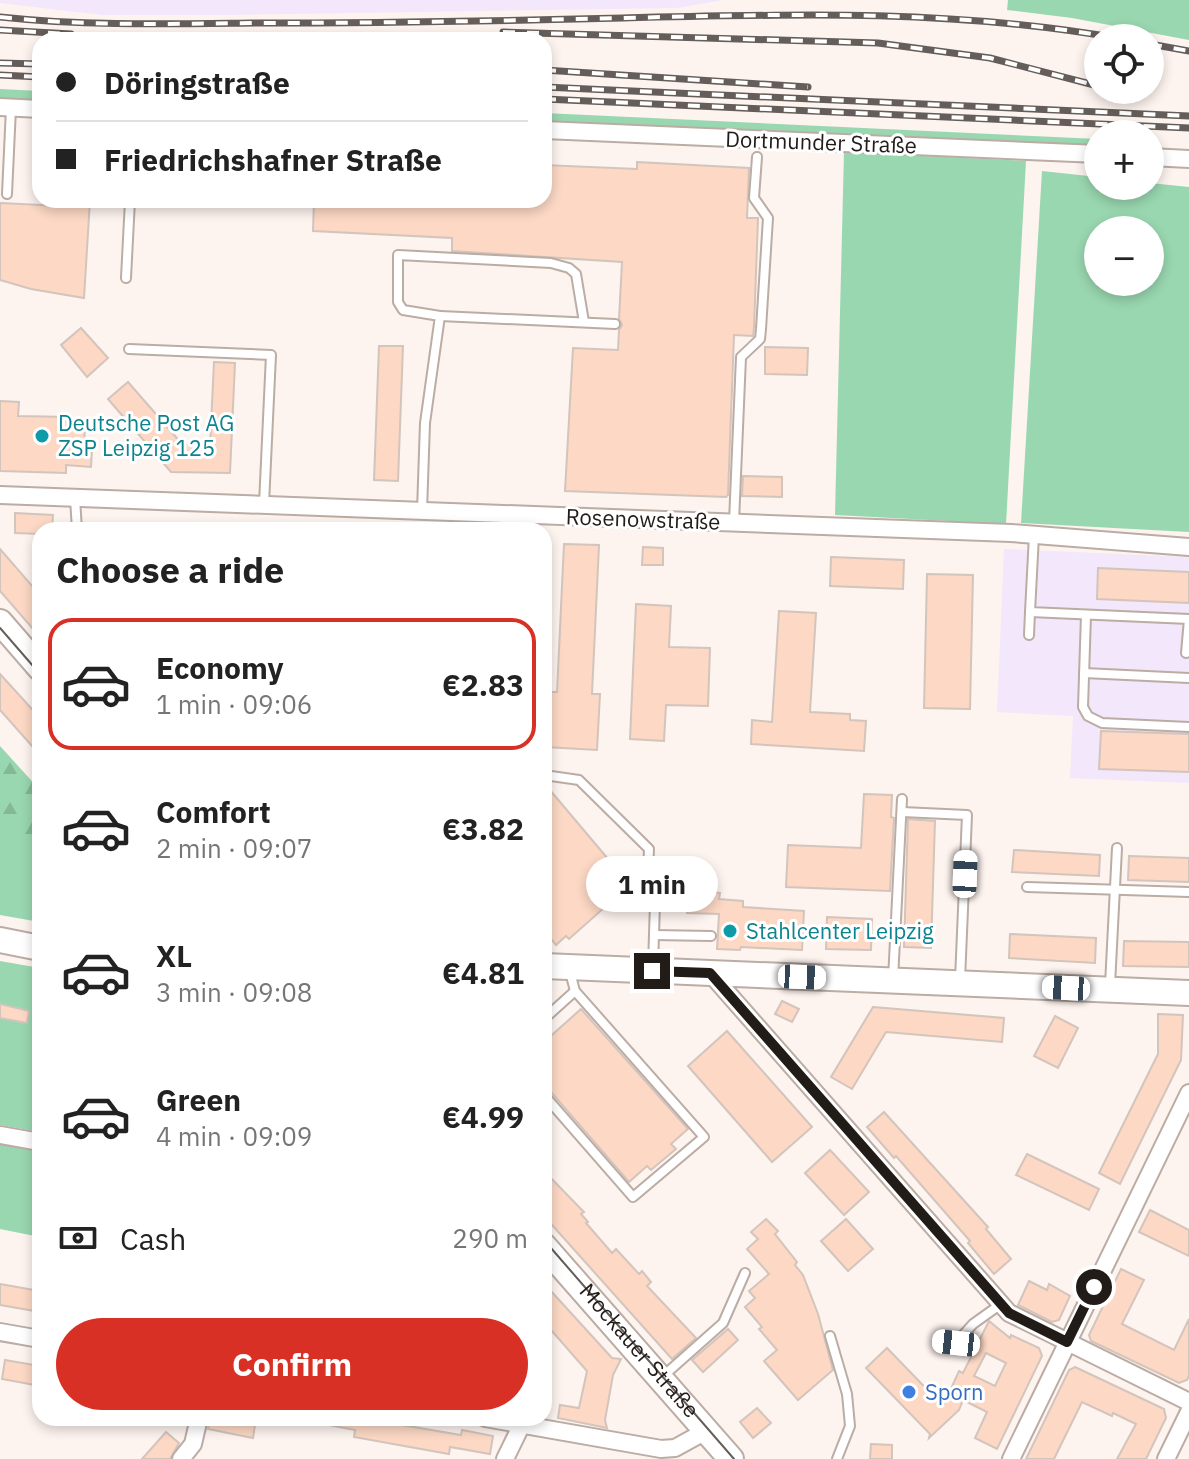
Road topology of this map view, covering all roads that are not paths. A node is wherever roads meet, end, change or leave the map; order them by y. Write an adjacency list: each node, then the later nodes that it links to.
1 (6, 108): 2 (street); 8 (lane)
2 (32, 109)
3 (552, 130): 4 (street, Dortmunder Straße)
4 (1084, 153)
5 (757, 157): 20 (lane)
6 (1164, 158): 7 (street)
7 (1189, 159)
8 (7, 194)
9 (130, 208): 10 (lane)
10 (126, 278)
11 (440, 316): 12 (lane); 12 (lane); 18 (lane)
12 (584, 322): 13 (lane)
13 (615, 324)
14 (129, 349): 17 (lane)
15 (0, 495): 16 (street, Rosenowstraße)
16 (75, 498): 17 (street, Rosenowstraße); 19 (lane)
17 (264, 506): 18 (street, Rosenowstraße)
18 (422, 511): 20 (street, Rosenowstraße)
19 (76, 522)
20 (734, 522): 21 (street, Rosenowstraße)
21 (1034, 535): 22 (street, Rosenowstraße); 23 (lane)
22 (1189, 547)
23 (1030, 612): 24 (lane); 27 (lane)
24 (1086, 615): 25 (lane); 30 (lane)
25 (1189, 619): 28 (lane)
26 (0, 622): 29 (main road)
27 (1029, 635)
28 (1186, 653)
29 (32, 659)
30 (1084, 673): 31 (lane); 32 (lane)
31 (1189, 678)
32 (1189, 727)
33 (552, 776): 37 (lane)
34 (902, 799): 35 (lane)
35 (902, 812): 49 (lane); 50 (lane)
36 (1117, 848): 40 (lane)
37 (648, 870): 38 (lane); 42 (lane)
38 (697, 872)
39 (1027, 887): 40 (lane)
40 (1115, 890): 41 (lane); 51 (lane)
41 (1189, 892)
42 (654, 935): 43 (lane); 47 (lane)
43 (711, 936)
44 (0, 940): 45 (main road)
45 (32, 946)
46 (556, 967): 47 (main road); 52 (lane)
47 (652, 971): 48 (main road)
48 (710, 973): 49 (main road); 61 (street)
49 (893, 980): 50 (main road)
50 (959, 983): 51 (main road)
51 (1110, 990): 53 (main road)
52 (575, 991): 54 (lane); 56 (lane)
53 (1189, 993)
54 (552, 1012)
55 (1189, 1093): 66 (street)
56 (552, 1104)
57 (0, 1135): 58 (street)
58 (32, 1141)
59 (552, 1255): 67 (main road, Mockauer Straße)
60 (745, 1273): 67 (lane)
61 (1001, 1304): 65 (lane); 66 (street)
62 (0, 1332): 64 (street)
63 (830, 1336): 77 (lane)
64 (32, 1338)
65 (939, 1341)
66 (1067, 1342): 68 (street); 78 (street)
67 (660, 1379): 73 (main road, Mockauer Straße)
68 (1189, 1402)
69 (1189, 1412): 79 (street)
70 (197, 1426): 74 (street)
71 (521, 1426): 75 (street)
72 (533, 1426): 73 (street)
73 (706, 1431): 76 (main road, Mockauer Straße)
74 (181, 1459)
75 (505, 1459)
76 (731, 1459)
77 (837, 1459)
78 (1011, 1459)
79 (1166, 1459)

